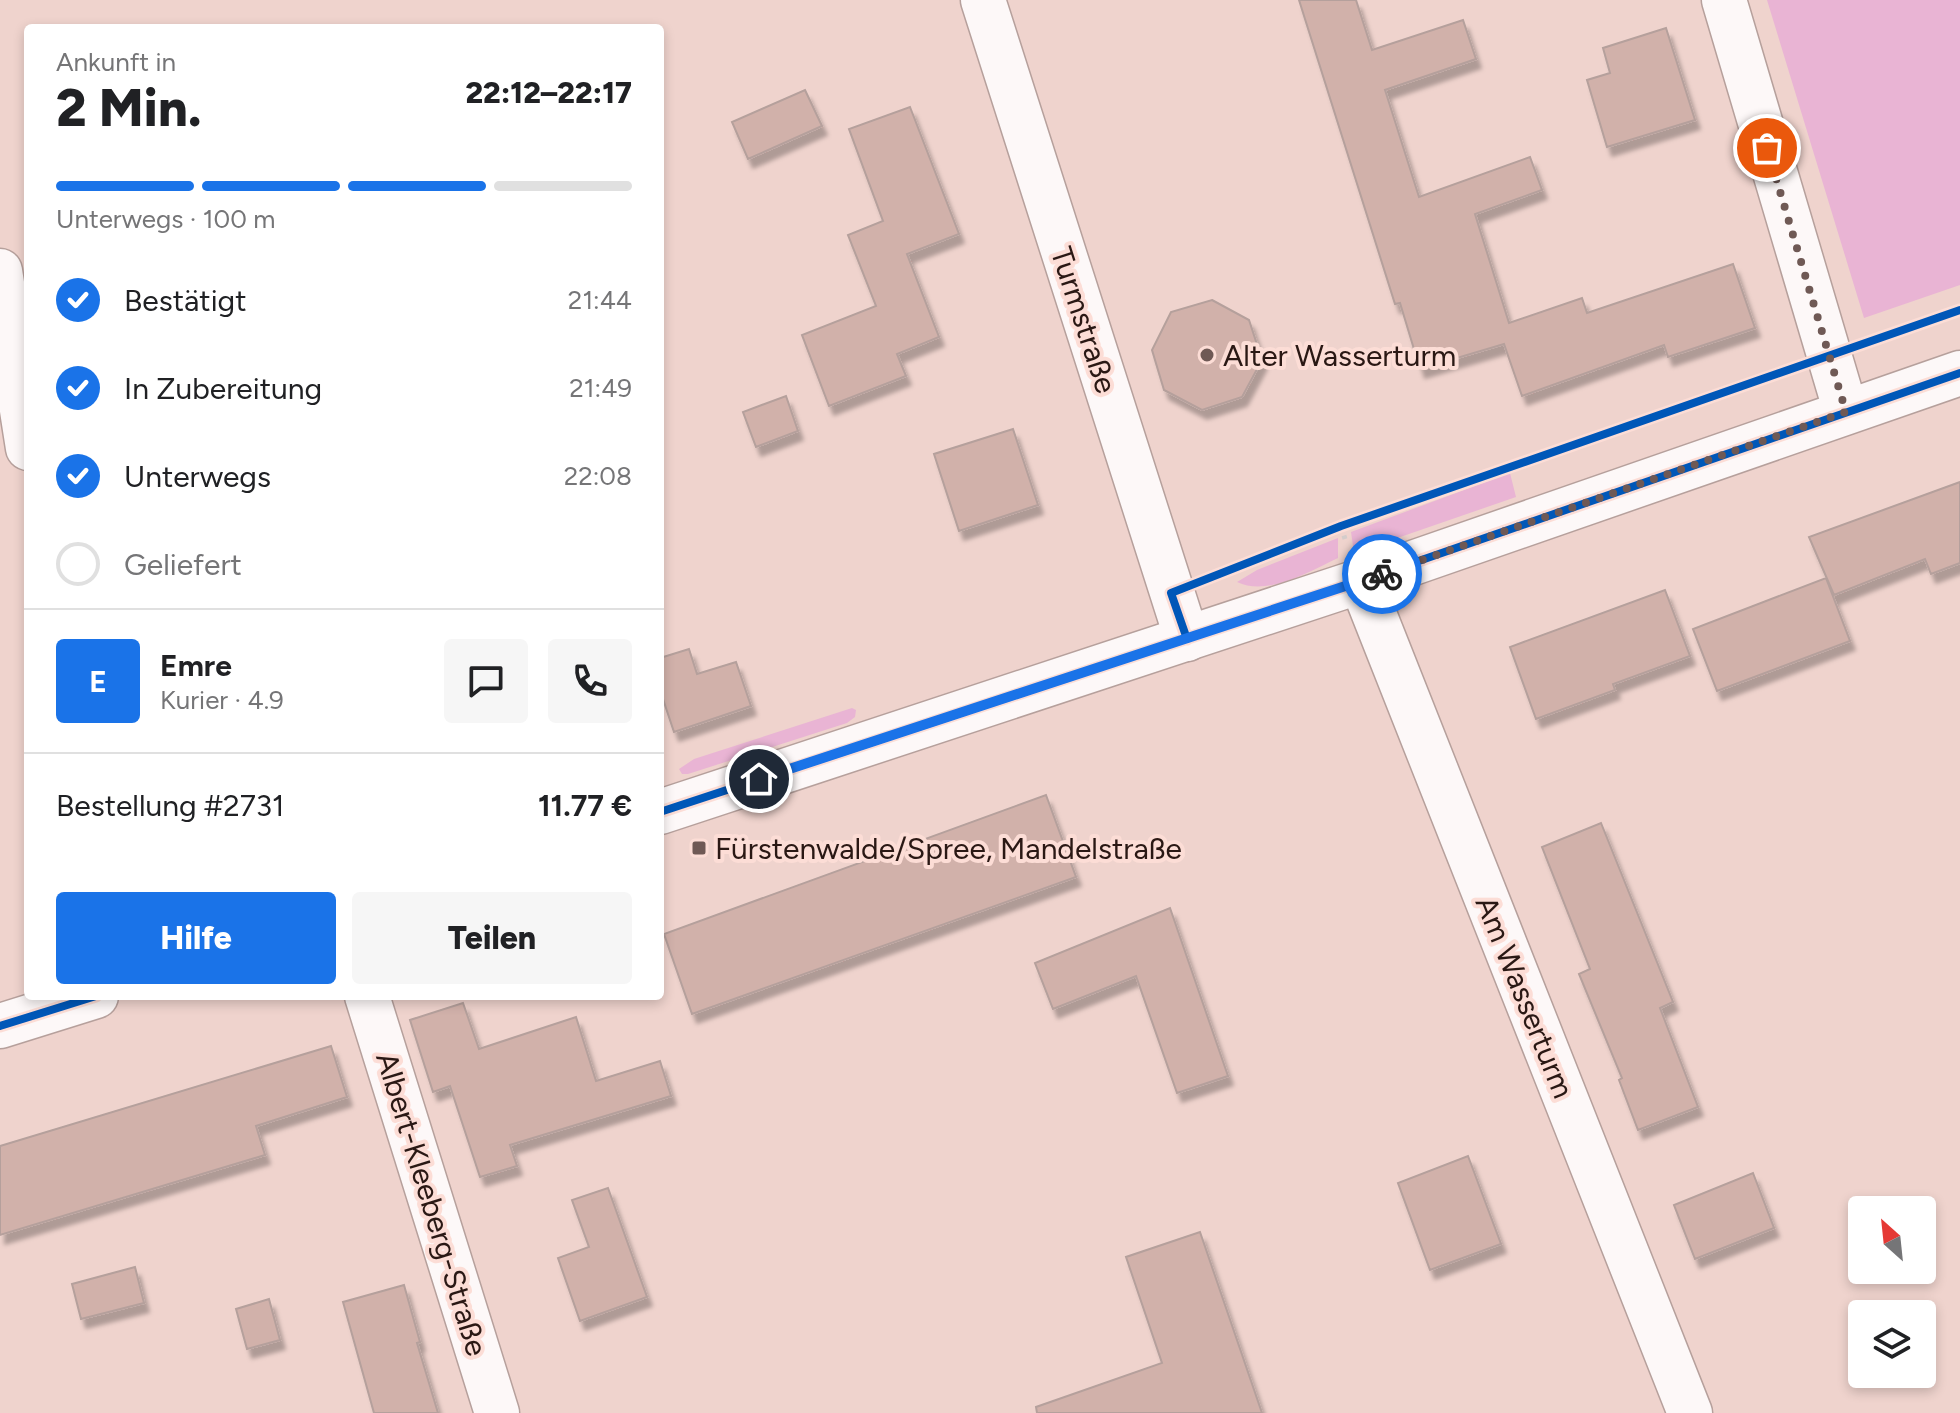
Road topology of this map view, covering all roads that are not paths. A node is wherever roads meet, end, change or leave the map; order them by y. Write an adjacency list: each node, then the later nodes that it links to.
1 (983, 0): 8 (street, Turmstraße)
2 (1724, 0): 5 (street)
3 (0, 271): 6 (street)
4 (1960, 373): 5 (street)
5 (1846, 412): 7 (street)
6 (24, 423)
7 (1361, 581): 8 (street); 14 (street, Am Wasserturm)
8 (1187, 639): 9 (street)
9 (664, 811)
10 (83, 1000): 12 (street)
11 (368, 1000): 13 (street, Albert-Kleeberg-Straße)
12 (0, 1026)
13 (497, 1413)
14 (1690, 1413)

